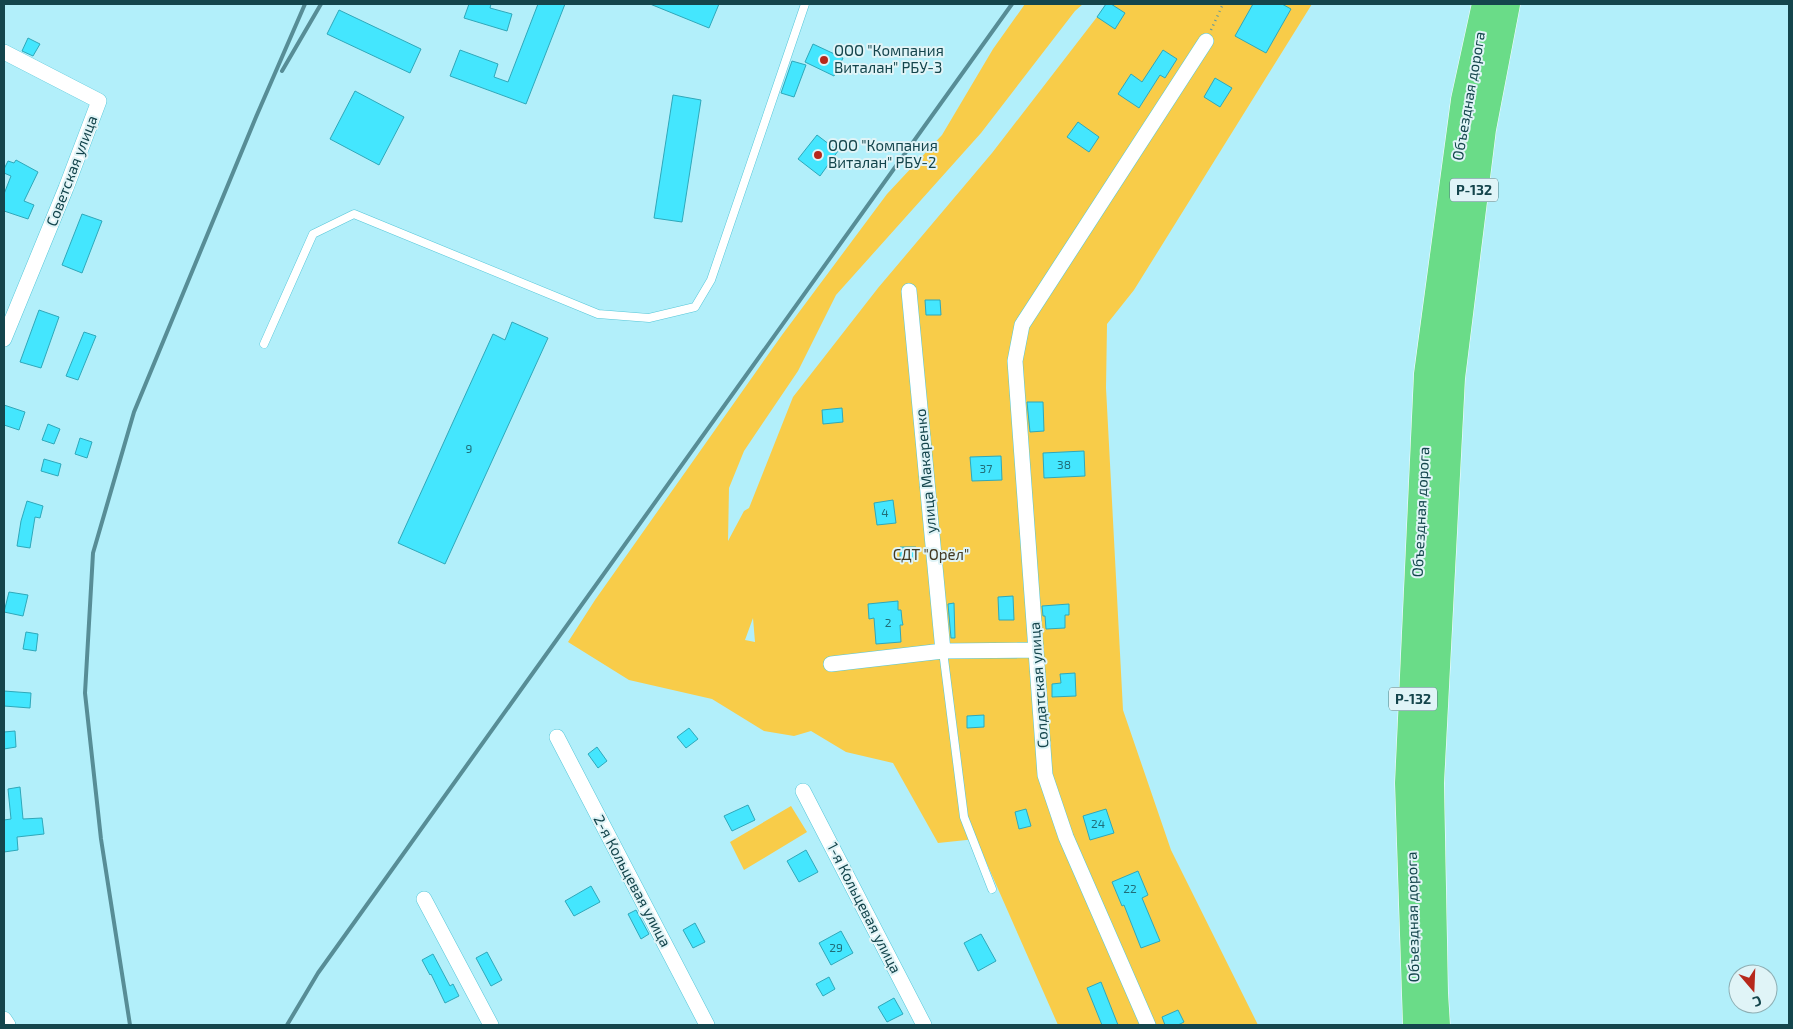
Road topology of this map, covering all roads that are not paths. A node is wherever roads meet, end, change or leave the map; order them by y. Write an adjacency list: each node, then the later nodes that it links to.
1 (805, 4): 8 (lane)
2 (1486, 4): 22 (highway, Объездная дорога / Р-132)
3 (1506, 4): 23 (highway, Объездная дорога / Р-132)
4 (1206, 41): 9 (street, Солдатская улица)
5 (4, 52): 7 (street, Советская улица)
6 (909, 291): 10 (street, улица Макаренко)
7 (4, 340)
8 (264, 344)
9 (1036, 650): 10 (street); 21 (street, Солдатская улица)
10 (943, 651): 11 (street); 14 (lane)
11 (831, 664)
12 (557, 737): 19 (street, 2-я Кольцевая улица)
13 (803, 791): 20 (street, 1-я Кольцевая улица)
14 (992, 889)
15 (424, 899): 18 (street)
16 (4, 1019): 17 (street)
17 (8, 1025)
18 (491, 1025)
19 (707, 1025)
20 (924, 1025)
21 (1148, 1025)
22 (1416, 1025)
23 (1436, 1025)

